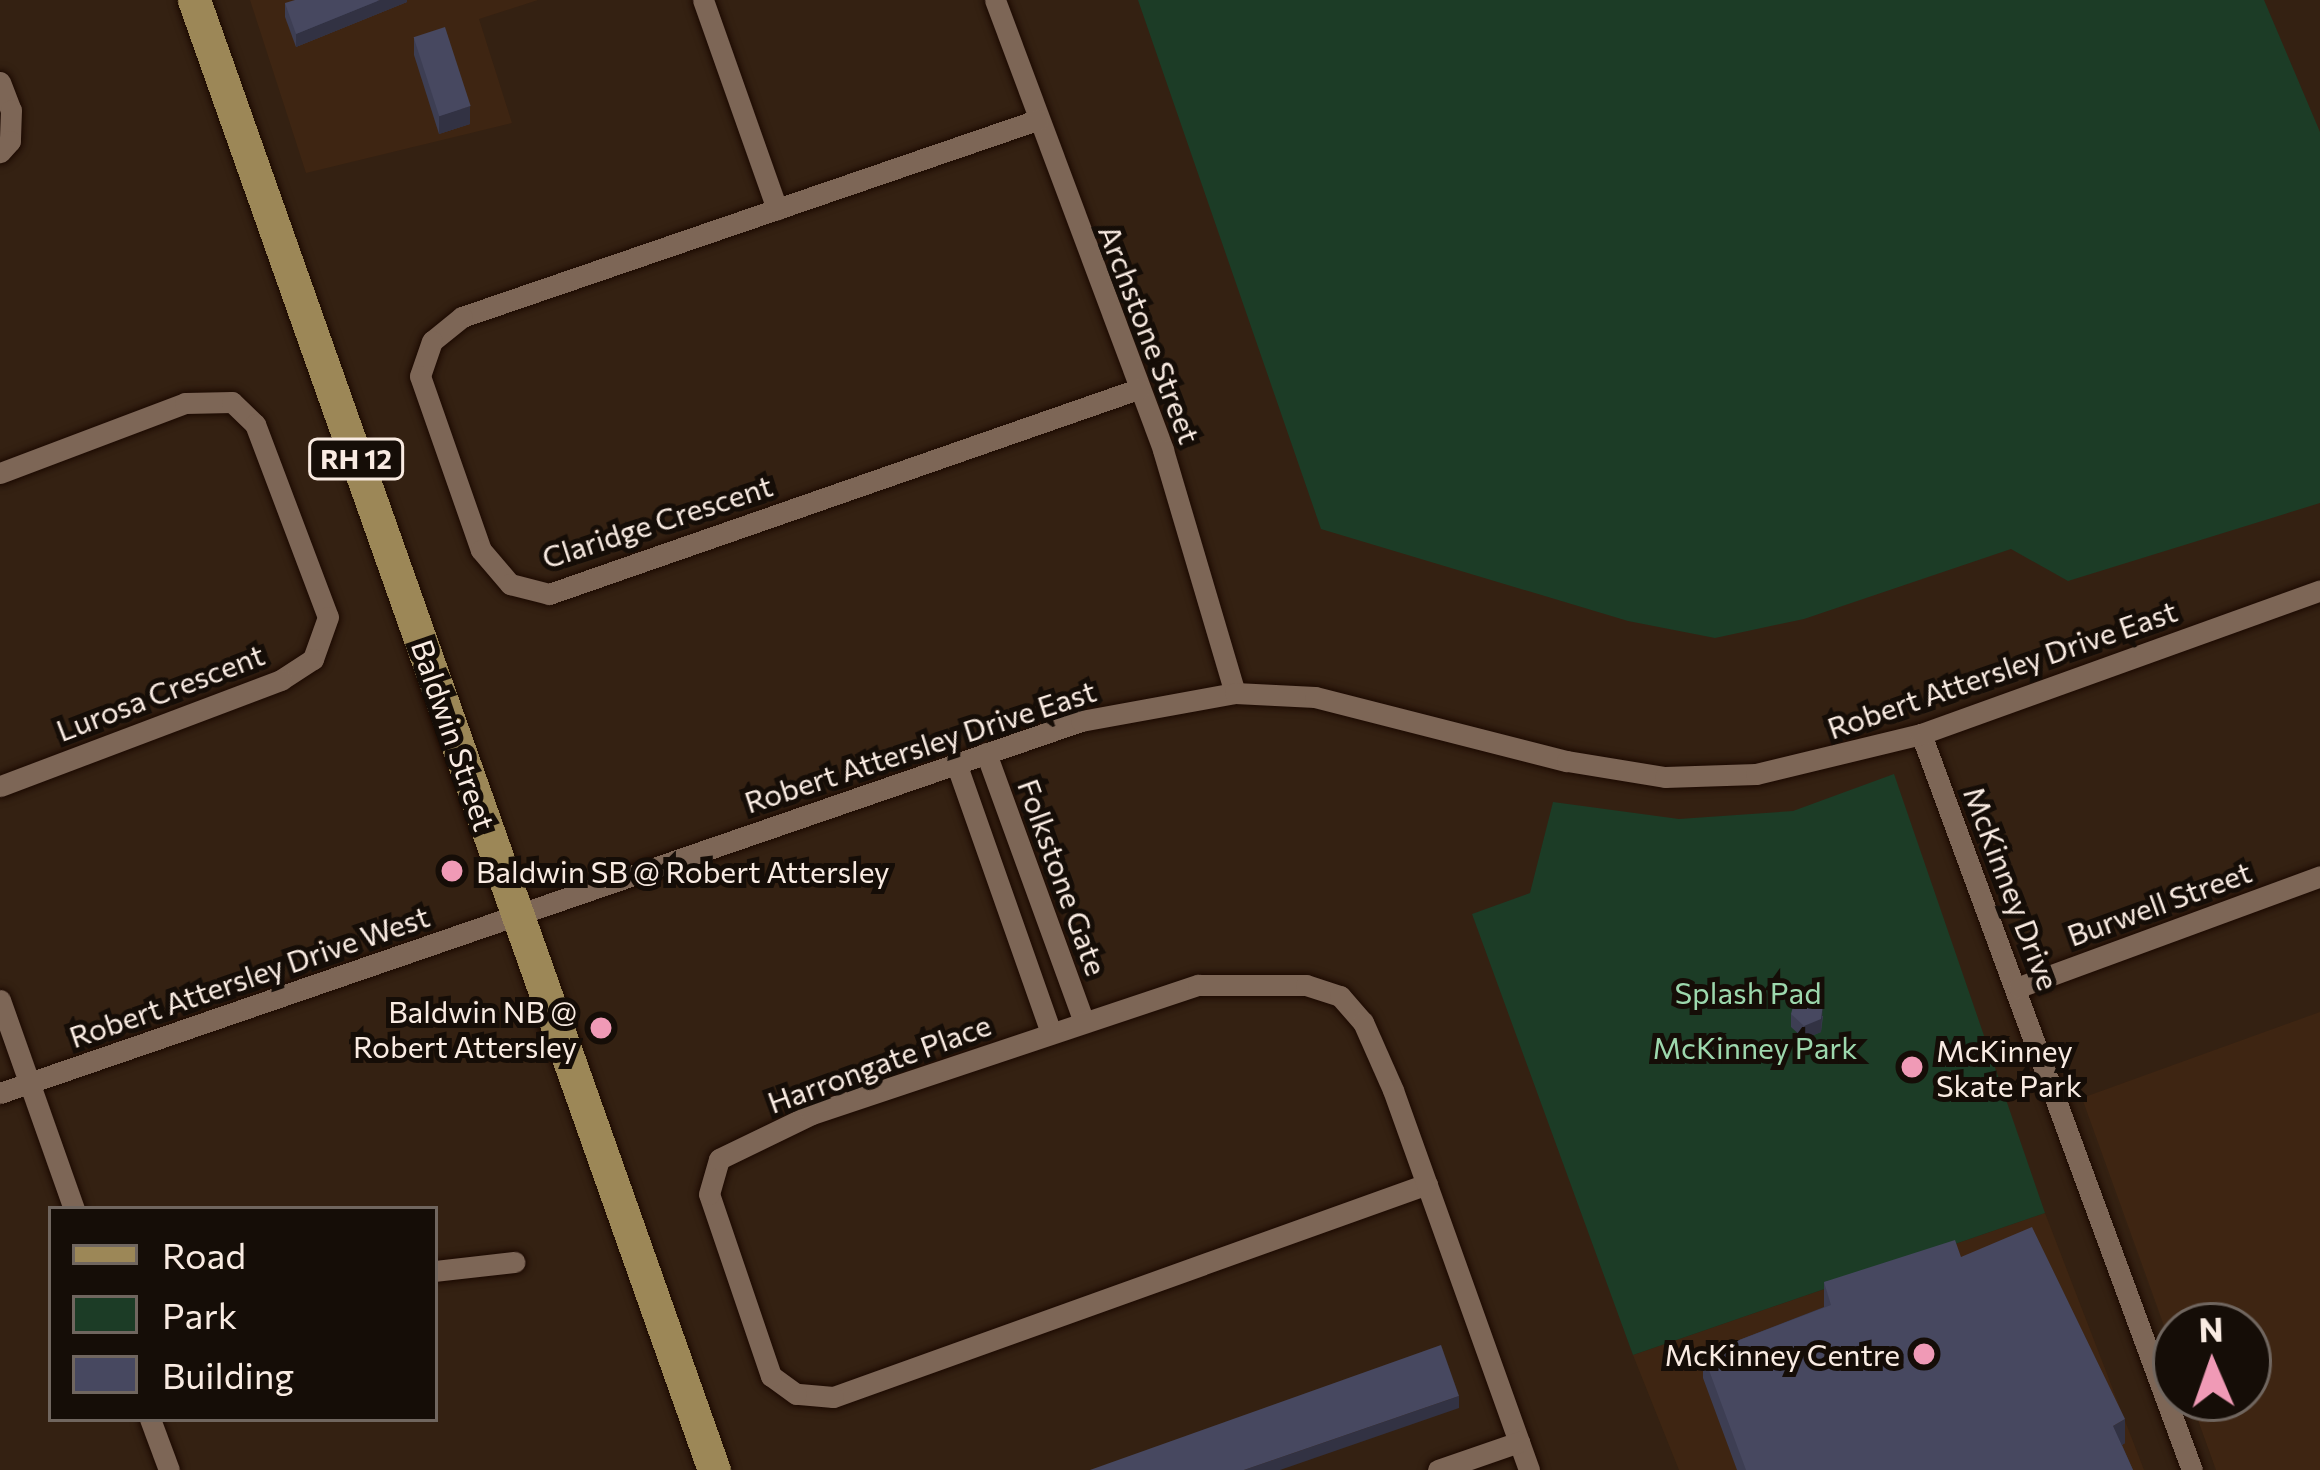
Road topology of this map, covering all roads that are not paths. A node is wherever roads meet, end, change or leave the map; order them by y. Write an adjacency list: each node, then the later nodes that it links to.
1 (194, 0): 17 (main road, Baldwin Street / RH 12)
2 (704, 0): 7 (street)
3 (995, 0): 5 (street, Archstone Street)
4 (0, 82): 6 (street)
5 (1037, 120): 7 (street, Claridge Crescent); 8 (street, Archstone Street)
6 (0, 152)
7 (777, 209): 8 (street, Claridge Crescent)
8 (1138, 389): 11 (street, Archstone Street)
9 (0, 473): 15 (street, Lurosa Crescent)
10 (2320, 590): 12 (street, Robert Attersley Drive East)
11 (1235, 692): 12 (street, Robert Attersley Drive East); 13 (street, Robert Attersley Drive East)
12 (1921, 734): 18 (street, McKinney Drive)
13 (986, 753): 14 (street, Robert Attersley Drive East); 20 (street, Folkstone Gate)
14 (956, 763): 17 (street, Robert Attersley Drive East); 21 (street, Folkstone Gate)
15 (0, 785)
16 (2320, 876): 18 (street, Burwell Street)
17 (519, 918): 22 (street, Robert Attersley Drive West); 31 (main road, Baldwin Street / RH 12)
18 (2018, 987): 34 (street, McKinney Drive)
19 (0, 1000): 22 (street)
20 (1084, 1022): 21 (street, Harrongate Place); 24 (street, Harrongate Place)
21 (1051, 1033): 24 (street, Harrongate Place)
22 (28, 1081): 23 (street, Robert Attersley Drive West); 25 (street)
23 (0, 1093)
24 (1426, 1184): 29 (street, Harrongate Place)
25 (73, 1206)
26 (514, 1262): 27 (street)
27 (438, 1270)
28 (151, 1422): 30 (street)
29 (1519, 1442): 32 (street); 33 (street, Harrongate Place)
30 (169, 1470)
31 (714, 1470)
32 (1438, 1470)
33 (1529, 1470)
34 (2192, 1470)

